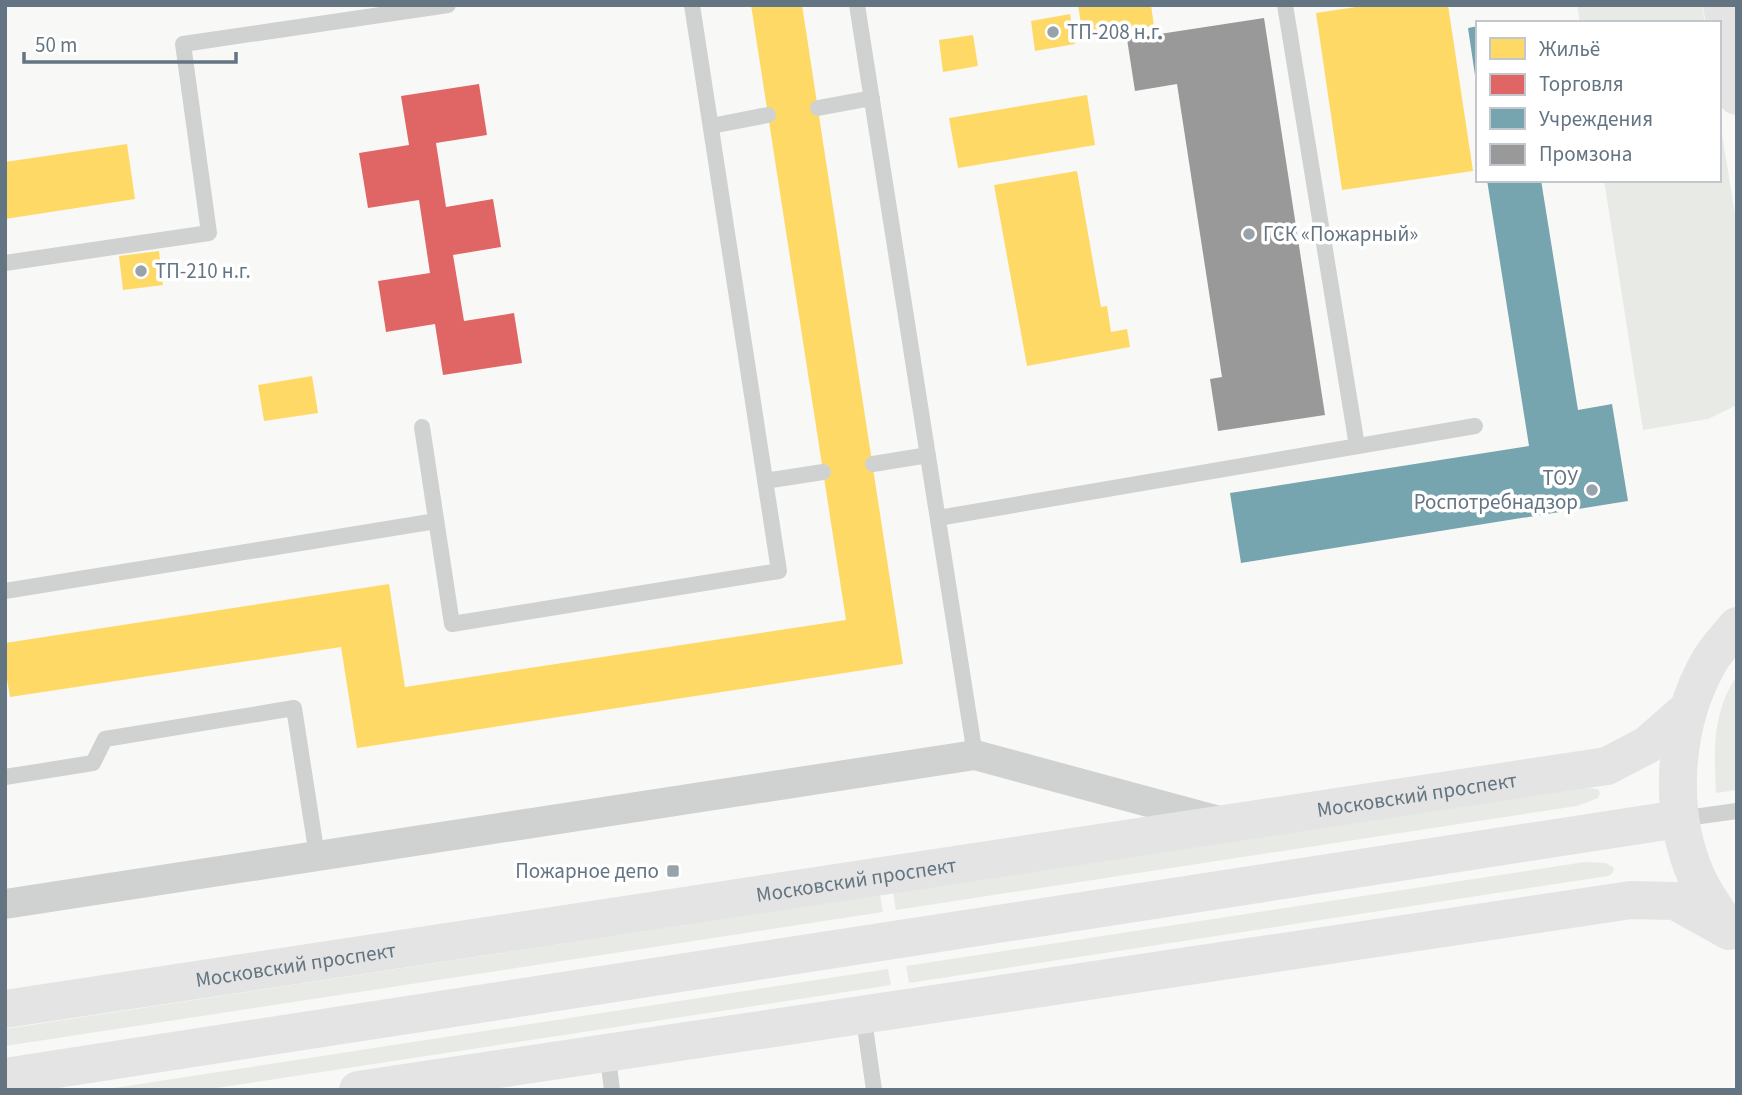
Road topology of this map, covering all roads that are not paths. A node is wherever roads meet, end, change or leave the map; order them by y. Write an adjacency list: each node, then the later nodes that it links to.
1 (447, 5): 11 (lane)
2 (692, 5): 10 (lane)
3 (857, 5): 7 (lane)
4 (1285, 5): 14 (lane)
5 (1722, 5): 6 (main road)
6 (1737, 96)
7 (872, 98): 8 (lane); 15 (lane)
8 (818, 108)
9 (768, 115): 10 (lane)
10 (711, 126): 18 (lane)
11 (5, 263)
12 (1475, 426): 14 (lane)
13 (422, 428): 20 (lane)
14 (1357, 446): 19 (lane)
15 (928, 455): 16 (lane); 19 (lane)
16 (873, 464)
17 (823, 472): 18 (lane)
18 (765, 481): 20 (lane)
19 (938, 518): 24 (lane)
20 (436, 521): 21 (lane)
21 (5, 591)
22 (1737, 626): 23 (main road)
23 (1688, 709): 27 (main road); 28 (main road, Московский проспект)
24 (975, 755): 28 (street); 29 (street)
25 (5, 777): 29 (lane)
26 (1737, 811): 27 (lane)
27 (1679, 819): 31 (main road); 35 (main road)
28 (1226, 823): 32 (main road, Московский проспект)
29 (317, 856): 30 (street)
30 (5, 904)
31 (1733, 934): 33 (main road)
32 (5, 1009)
33 (863, 1013): 34 (main road); 38 (lane)
34 (607, 1051): 36 (main road); 37 (lane)
35 (5, 1077)
36 (358, 1090)
37 (612, 1090)
38 (874, 1090)

